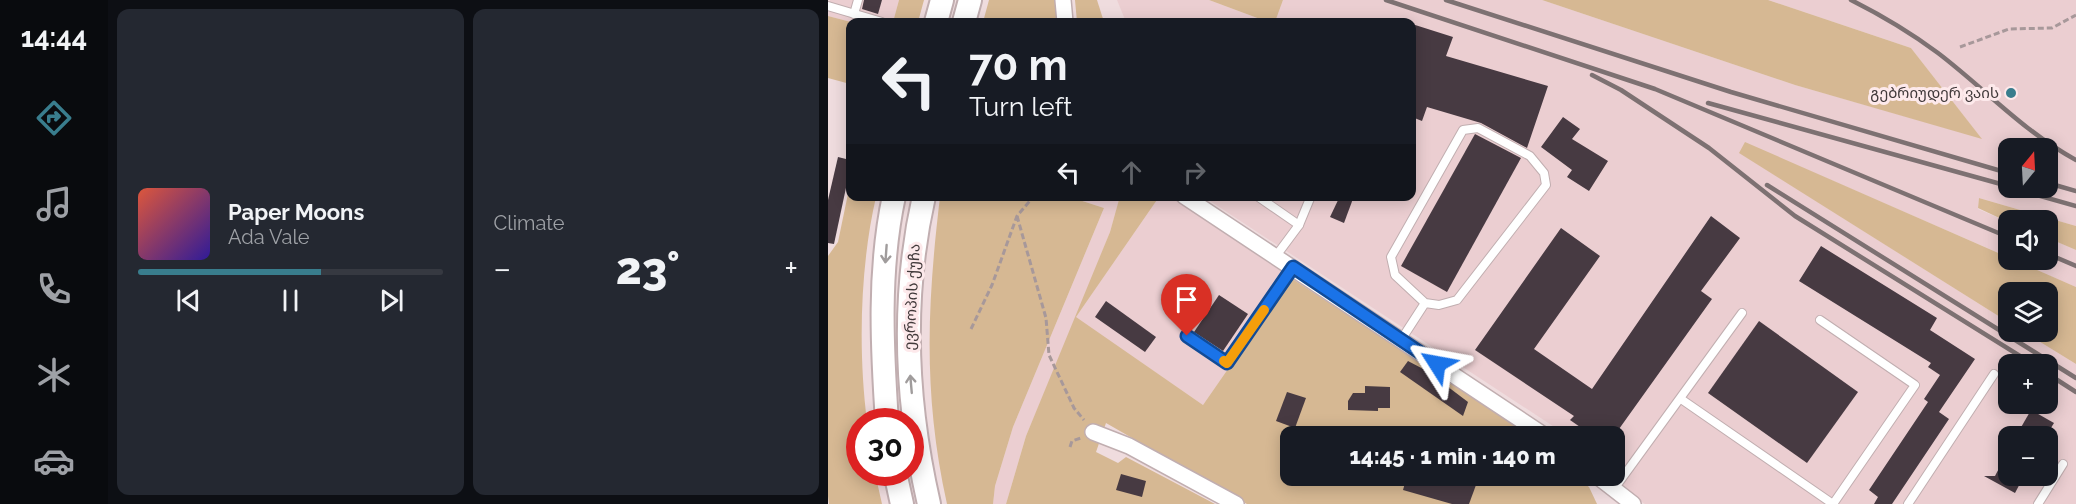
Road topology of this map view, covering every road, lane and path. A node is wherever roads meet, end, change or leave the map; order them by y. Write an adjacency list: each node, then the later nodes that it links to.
1 (858, 0): 6 (lane)
2 (942, 0): 9 (main road)
3 (970, 0): 10 (main road)
4 (1063, 0): 11 (street)
5 (828, 6): 6 (lane)
6 (854, 14): 8 (lane)
7 (2076, 15): 12 (path)
8 (868, 18)
9 (937, 18)
10 (965, 18)
11 (1065, 18)
12 (1960, 47)
13 (893, 201): 31 (main road, ევროპის ქუჩა, one-way to 31)
14 (923, 201): 39 (main road, ევროპის ქუჩა, one-way to 14)
15 (1030, 201): 19 (path)
16 (1192, 201): 21 (street)
17 (1264, 201): 20 (lane)
18 (1309, 201): 20 (lane)
19 (1017, 216): 26 (path); 33 (path)
20 (1299, 225): 21 (lane)
21 (1276, 256): 22 (street)
22 (1293, 267): 27 (lane); 28 (street)
23 (1425, 303): 23 (lane); 28 (lane)
24 (1742, 313): 30 (lane)
25 (1820, 320): 30 (lane)
26 (971, 329)
27 (1187, 336)
28 (1401, 340): 32 (street)
29 (1994, 374): 42 (lane)
30 (1681, 399): 37 (lane)
31 (886, 408)
32 (1530, 426)
33 (1093, 432): 34 (path); 40 (street)
34 (1070, 447)
35 (2063, 464): 43 (lane)
36 (898, 486): 38 (main road)
37 (1613, 497): 41 (street)
38 (902, 504)
39 (929, 504)
40 (1236, 504)
41 (1633, 504)
42 (1908, 504)
43 (2038, 504)

